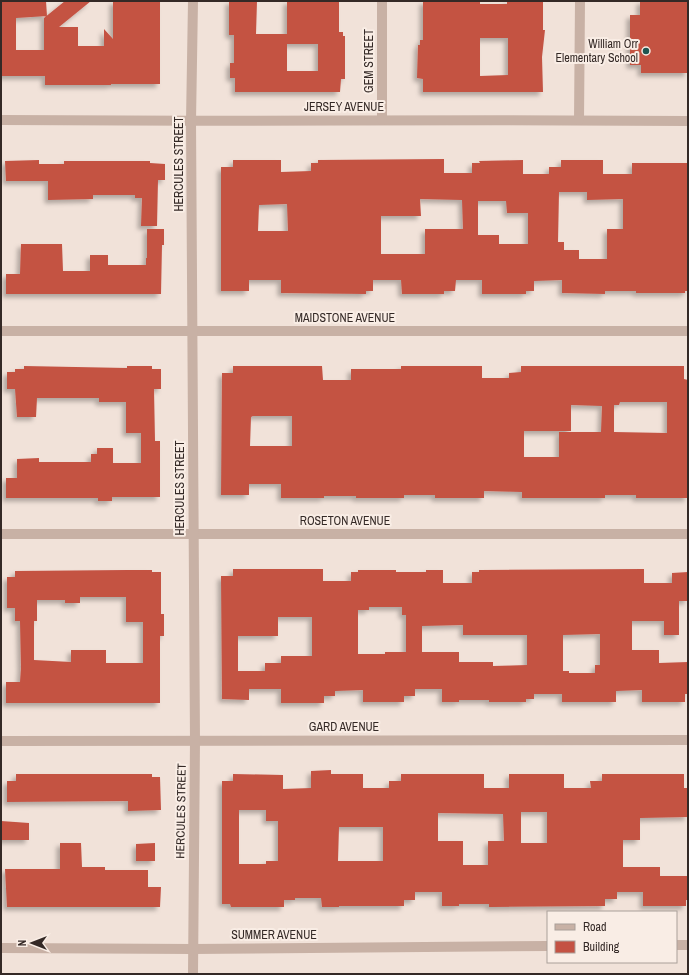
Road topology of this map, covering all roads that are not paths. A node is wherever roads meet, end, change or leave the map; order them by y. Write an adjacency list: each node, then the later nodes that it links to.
1 (193, 1): 7 (street, HERCULES STREET)
2 (382, 1): 5 (street, GEM STREET)
3 (580, 1): 6 (street)
4 (1, 120): 7 (street, JERSEY AVENUE)
5 (382, 120): 6 (street, JERSEY AVENUE); 7 (street, JERSEY AVENUE)
6 (579, 120): 8 (street, JERSEY AVENUE)
7 (191, 121): 9 (street, HERCULES STREET)
8 (688, 121)
9 (193, 330): 10 (street, MAIDSTONE AVENUE); 11 (street, MAIDSTONE AVENUE); 13 (street, HERCULES STREET)
10 (1, 331)
11 (688, 331)
12 (1, 534): 13 (street, ROSETON AVENUE)
13 (194, 534): 14 (street, ROSETON AVENUE); 17 (street, HERCULES STREET)
14 (688, 534)
15 (688, 740): 17 (street, GARD AVENUE)
16 (1, 741): 17 (street, GARD AVENUE)
17 (195, 741): 22 (street, HERCULES STREET)
18 (677, 945): 19 (street)
19 (688, 945)
20 (547, 946): 22 (street, SUMMER AVENUE)
21 (1, 948): 22 (street, SUMMER AVENUE)
22 (193, 949): 23 (street, HERCULES STREET)
23 (193, 974)

